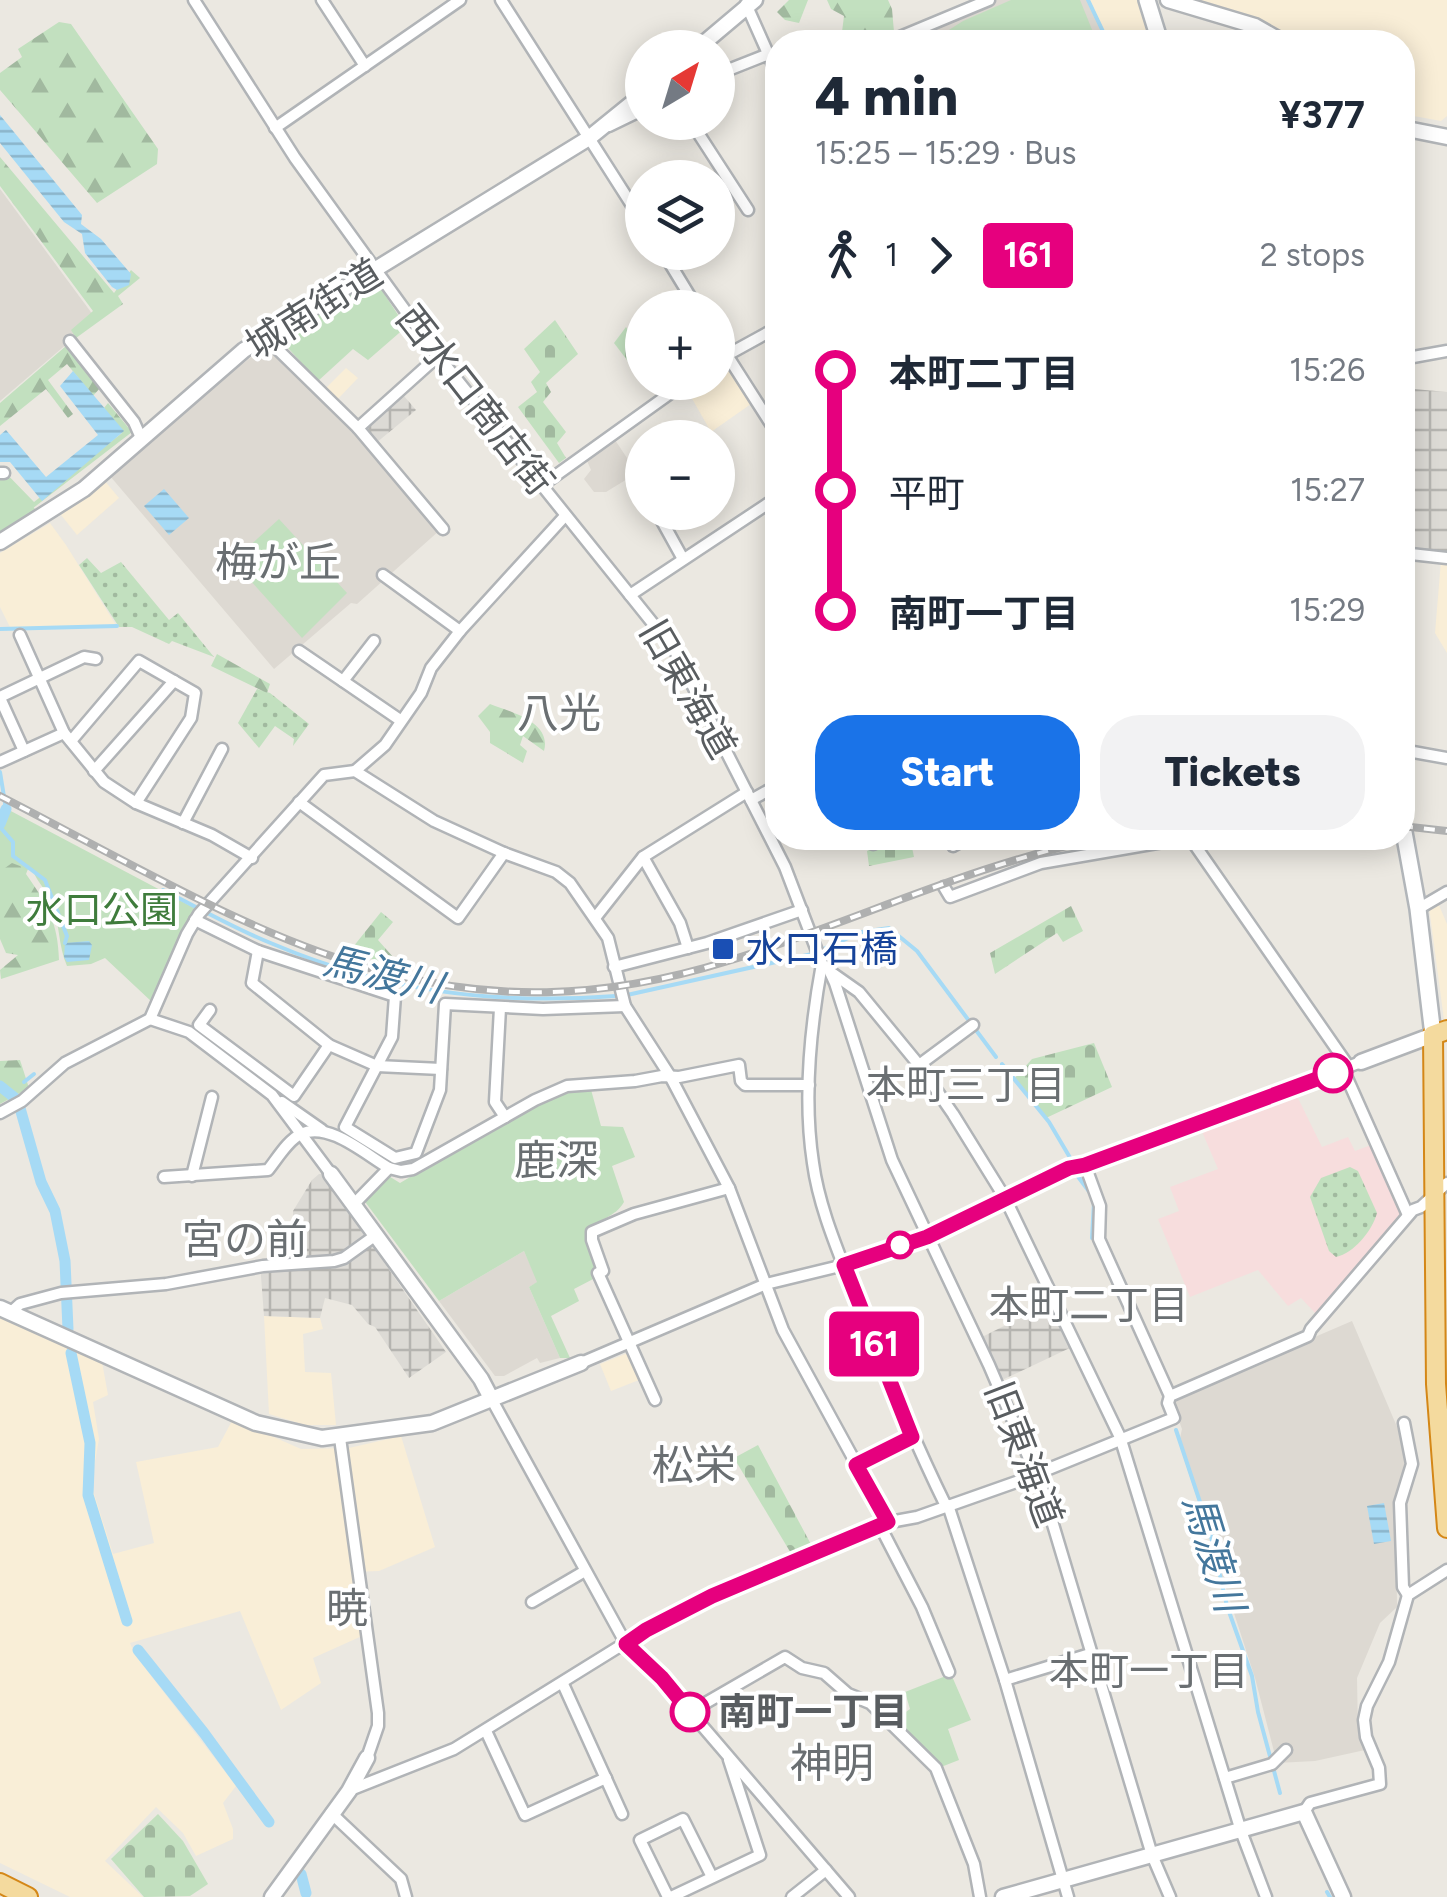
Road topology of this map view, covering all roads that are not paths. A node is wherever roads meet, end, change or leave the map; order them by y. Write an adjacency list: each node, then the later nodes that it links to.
1 (194, 0): 19 (street, 西水口商店街)
2 (322, 0): 15 (street)
3 (460, 0): 15 (street)
4 (500, 0): 23 (street)
5 (989, 0): 10 (street)
6 (1147, 0): 11 (main road)
7 (1168, 0): 12 (street)
8 (749, 2): 9 (street); 13 (street)
9 (718, 30)
10 (917, 30)
11 (1156, 30)
12 (1262, 30)
13 (765, 52)
14 (765, 55): 16 (street)
15 (365, 66): 19 (street)
16 (735, 67)
17 (625, 110): 20 (street, 城南街道)
18 (625, 118): 20 (street)
19 (275, 128): 27 (street, 西水口商店街)
20 (604, 128): 23 (street, 城南街道)
21 (1415, 131): 22 (street)
22 (1447, 137)
23 (589, 138): 25 (street); 27 (street, 城南街道)
24 (703, 140): 26 (street)
25 (625, 194)
26 (748, 210)
27 (376, 270): 29 (street, 城南街道); 33 (street, 西水口商店街)
28 (765, 334): 31 (street)
29 (265, 337): 38 (street); 39 (street, 城南街道)
30 (70, 341): 39 (street)
31 (735, 350)
32 (1447, 351): 34 (street)
33 (438, 356): 38 (street); 40 (street, 西水口商店街)
34 (1415, 357)
35 (735, 375): 37 (street)
36 (661, 400): 40 (street)
37 (765, 416)
38 (358, 428): 43 (street)
39 (142, 440): 45 (street, 城南街道)
40 (541, 486): 42 (street, 西水口商店街)
41 (765, 506): 48 (street, 旧東海道)
42 (565, 516): 50 (street, 西水口商店街); 51 (street)
43 (444, 529)
44 (667, 530): 48 (street)
45 (0, 542)
46 (1415, 554): 47 (street)
47 (1447, 558)
48 (684, 559): 50 (street, 旧東海道)
49 (382, 574): 51 (street)
50 (630, 595): 70 (street, 旧東海道)
51 (460, 631): 60 (street)
52 (20, 636): 56 (street)
53 (374, 641): 58 (street)
54 (300, 651): 58 (street)
55 (96, 660): 56 (street)
56 (40, 678): 59 (street); 61 (street)
57 (174, 681): 61 (street); 67 (street); 72 (street)
58 (343, 681): 60 (street)
59 (0, 697): 63 (street)
60 (400, 720): 68 (street)
61 (67, 737): 63 (street); 67 (street)
62 (222, 750): 73 (street)
63 (24, 751): 66 (street)
64 (1415, 752): 65 (street)
65 (1447, 758)
66 (1, 762)
67 (94, 771): 72 (street)
68 (355, 771): 71 (street); 79 (street)
69 (765, 790): 70 (street)
70 (749, 796): 74 (street, 旧東海道); 80 (street)
71 (298, 802): 79 (street); 81 (street)
72 (136, 803): 73 (street)
73 (183, 823): 81 (street)
74 (765, 827)
75 (777, 850): 85 (street, 旧東海道)
76 (1117, 850): 82 (street)
77 (1197, 850): 101 (street)
78 (1407, 850): 84 (main road)
79 (504, 854): 87 (street)
80 (644, 857): 87 (street); 88 (street)
81 (252, 858): 86 (street)
82 (944, 888)
83 (1447, 892): 84 (street)
84 (1418, 909): 97 (main road)
85 (802, 910): 88 (street); 90 (street, 旧東海道)
86 (200, 914): 89 (street); 95 (street)
87 (595, 918): 91 (street)
88 (688, 948): 91 (street)
89 (258, 951): 98 (street); 100 (street)
90 (821, 960): 99 (street); 104 (street); 122 (street, 旧東海道)
91 (614, 966): 92 (street)
92 (624, 1006): 93 (street); 103 (street)
93 (500, 1008): 102 (street); 108 (street)
94 (210, 1010): 98 (street)
95 (150, 1019): 105 (street); 107 (street)
96 (971, 1026): 99 (street)
97 (1440, 1033): 101 (street); 117 (highway)
98 (329, 1044): 100 (street)
99 (919, 1064): 118 (street)
100 (376, 1066): 102 (street); 102 (street)
101 (1351, 1066): 111 (street); 120 (street)
102 (442, 1069)
103 (670, 1076): 104 (street); 108 (street); 116 (street)
104 (809, 1085): 123 (street)
105 (272, 1095): 109 (street); 110 (street)
106 (212, 1096): 114 (street)
107 (0, 1113)
108 (505, 1117): 112 (street)
109 (322, 1130): 110 (street); 112 (street)
110 (302, 1133): 113 (street); 114 (street)
111 (1085, 1165): 118 (street); 128 (street)
112 (389, 1168): 119 (street)
113 (330, 1174): 119 (street)
114 (192, 1176): 115 (street)
115 (164, 1177)
116 (729, 1188): 124 (street); 126 (street)
117 (1441, 1188): 120 (street); 139 (highway)
118 (1005, 1198): 122 (street); 133 (street)
119 (353, 1204): 121 (street)
120 (1408, 1215): 128 (street)
121 (376, 1235): 125 (street); 129 (street)
122 (927, 1237): 123 (street); 136 (street, 旧東海道)
123 (844, 1265): 124 (street); 132 (street)
124 (766, 1284): 126 (street); 135 (street)
125 (5, 1310): 134 (street)
126 (629, 1342): 127 (street); 130 (street)
127 (581, 1363): 129 (street)
128 (1170, 1396): 133 (street)
129 (492, 1400): 134 (street); 141 (street)
130 (655, 1400)
131 (1404, 1422): 142 (street)
132 (912, 1437): 135 (street); 137 (street)
133 (1120, 1437): 136 (street); 155 (street)
134 (340, 1438): 153 (street)
135 (856, 1465): 138 (street)
136 (1037, 1474): 137 (street); 145 (street, 旧東海道)
137 (947, 1506): 138 (street); 147 (street)
138 (884, 1523): 144 (street); 146 (street)
139 (1447, 1528)
140 (1447, 1570): 142 (street)
141 (585, 1571): 143 (street); 144 (street)
142 (1408, 1595): 157 (street)
143 (532, 1602)
144 (626, 1644): 148 (street); 149 (street)
145 (1090, 1654): 147 (street); 161 (street, 旧東海道)
146 (949, 1672)
147 (1005, 1680): 164 (street)
148 (564, 1684): 150 (street); 154 (street)
149 (690, 1712): 152 (street); 172 (street)
150 (486, 1731): 154 (street); 156 (street)
151 (1286, 1750): 155 (street)
152 (727, 1754): 162 (street); 163 (street)
153 (368, 1758): 156 (street)
154 (606, 1778): 159 (street)
155 (1225, 1778): 160 (street)
156 (349, 1791): 158 (street)
157 (1304, 1812): 160 (street); 177 (street)
158 (330, 1813): 167 (street); 168 (street)
159 (622, 1814)
160 (1241, 1831): 161 (street); 176 (street)
161 (1152, 1855): 164 (street); 175 (street, 旧東海道)
162 (826, 1870): 170 (street); 171 (street)
163 (712, 1877): 169 (street); 169 (street)
164 (1064, 1880): 173 (street); 174 (street)
165 (0, 1884): 166 (highway)
166 (28, 1897)
167 (272, 1897)
168 (406, 1897)
169 (669, 1897)
170 (792, 1897)
171 (849, 1897)
172 (980, 1897)
173 (1003, 1897)
174 (1068, 1897)
175 (1170, 1897)
176 (1266, 1897)
177 (1342, 1897)

